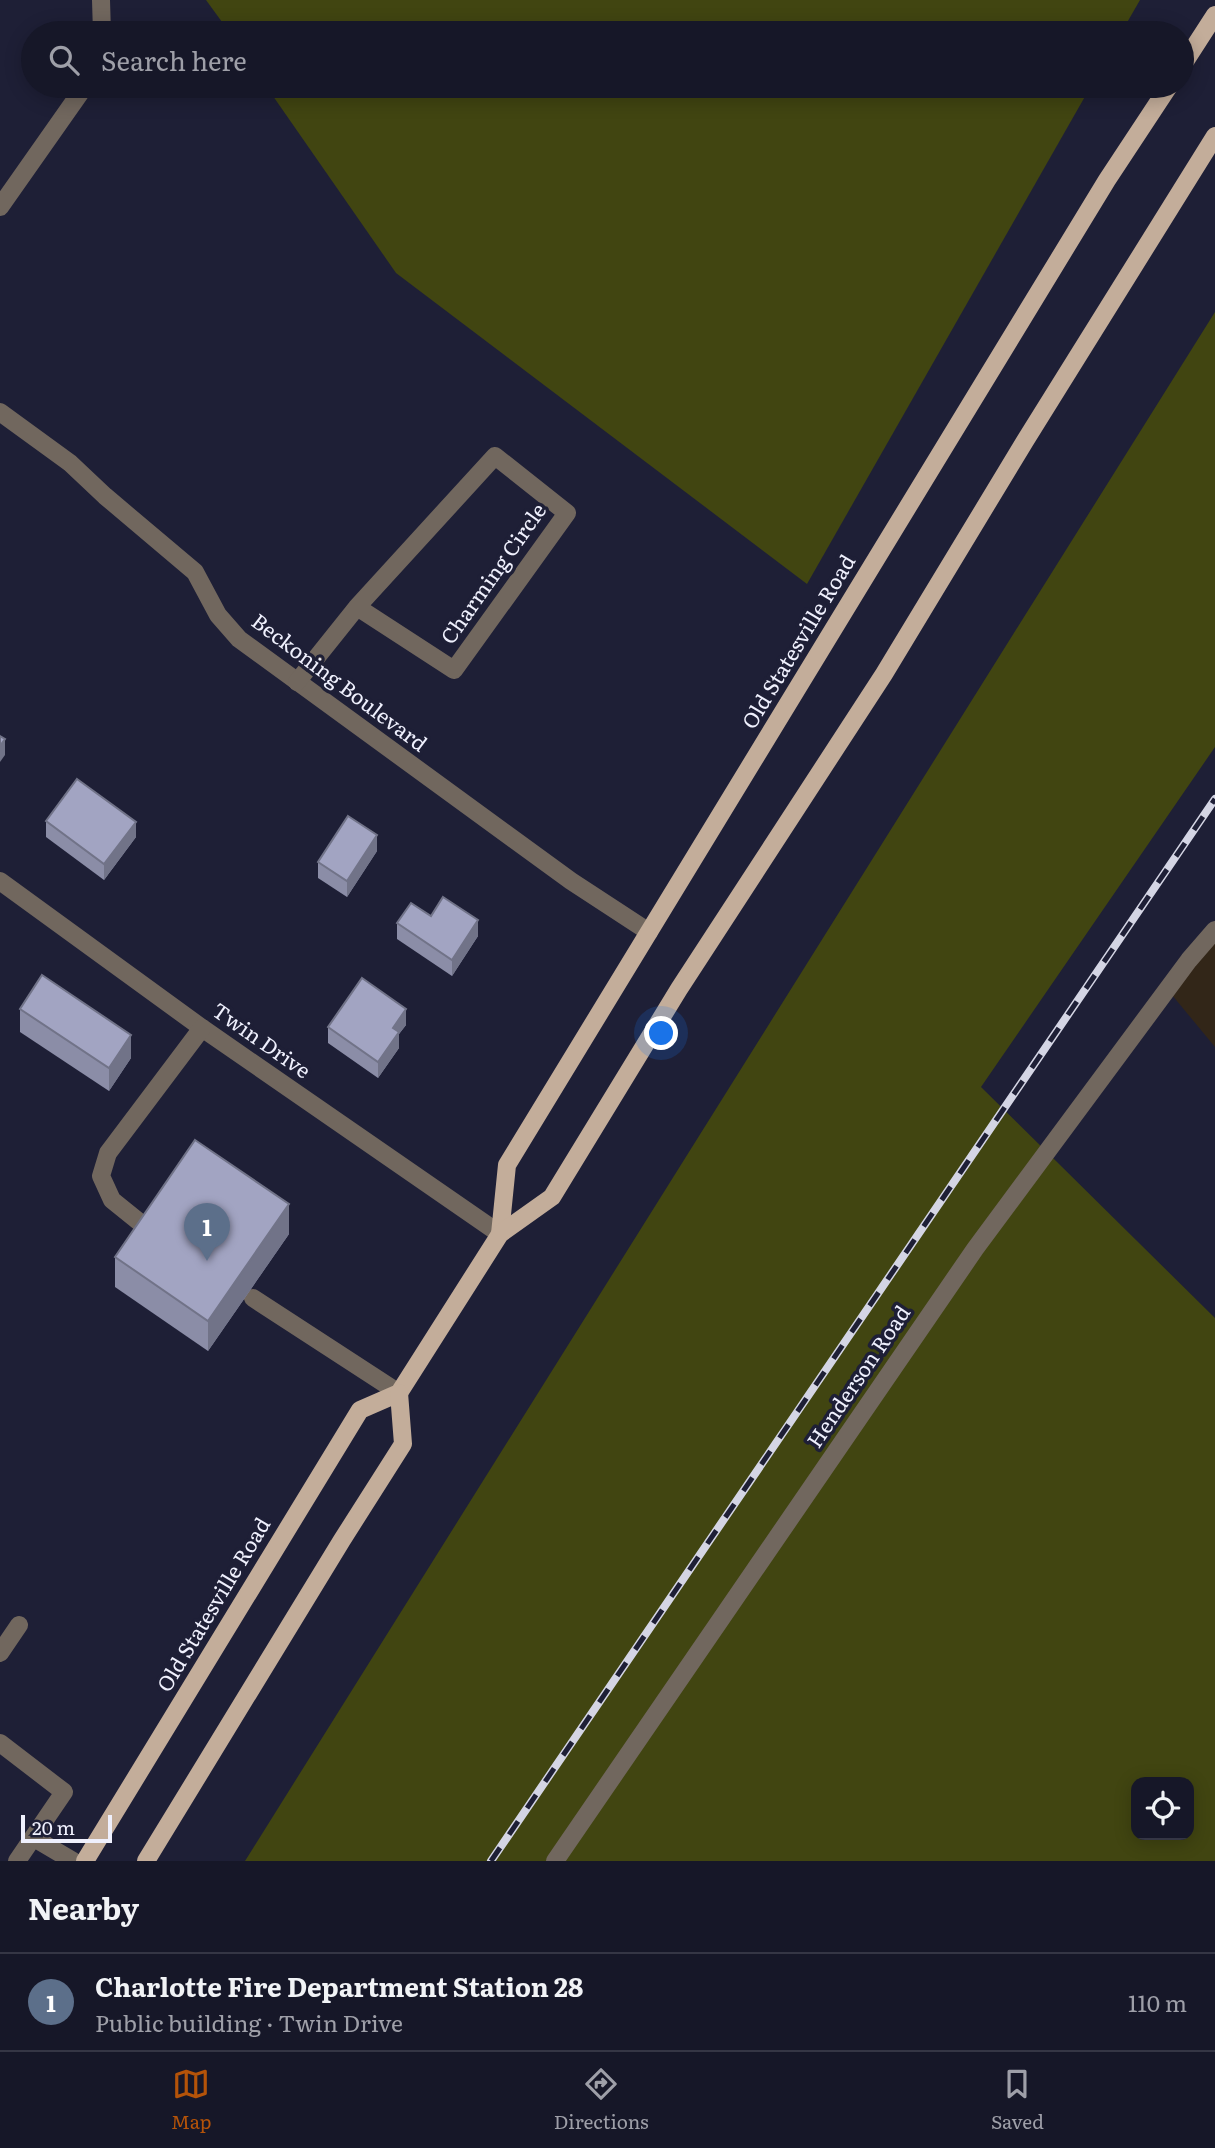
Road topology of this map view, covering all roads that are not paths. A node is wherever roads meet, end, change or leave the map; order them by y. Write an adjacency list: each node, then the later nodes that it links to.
1 (101, 0): 3 (street)
2 (1215, 15): 4 (main road)
3 (102, 21)
4 (1194, 47)
5 (76, 98): 8 (street)
6 (1161, 98): 14 (main road, Old Statesville Road)
7 (1215, 136): 17 (main road, Old Statesville Road)
8 (0, 206)
9 (0, 412): 11 (street, Beckoning Boulevard)
10 (357, 607): 10 (street, Charming Circle); 11 (street, Charming Circle)
11 (298, 682): 14 (street, Beckoning Boulevard)
12 (0, 881): 15 (street, Twin Drive)
13 (1215, 930): 28 (street, Henderson Road)
14 (649, 932): 17 (main road, Old Statesville Road)
15 (202, 1028): 16 (street); 17 (street, Twin Drive)
16 (143, 1225)
17 (500, 1234): 19 (main road, Old Statesville Road)
18 (253, 1298): 19 (street)
19 (399, 1393): 26 (main road, Old Statesville Road); 27 (main road)
20 (19, 1625): 21 (street)
21 (0, 1653)
22 (0, 1743): 23 (street)
23 (34, 1838): 24 (street); 25 (street)
24 (17, 1861)
25 (73, 1861)
26 (85, 1861)
27 (146, 1861)
28 (555, 1861)

